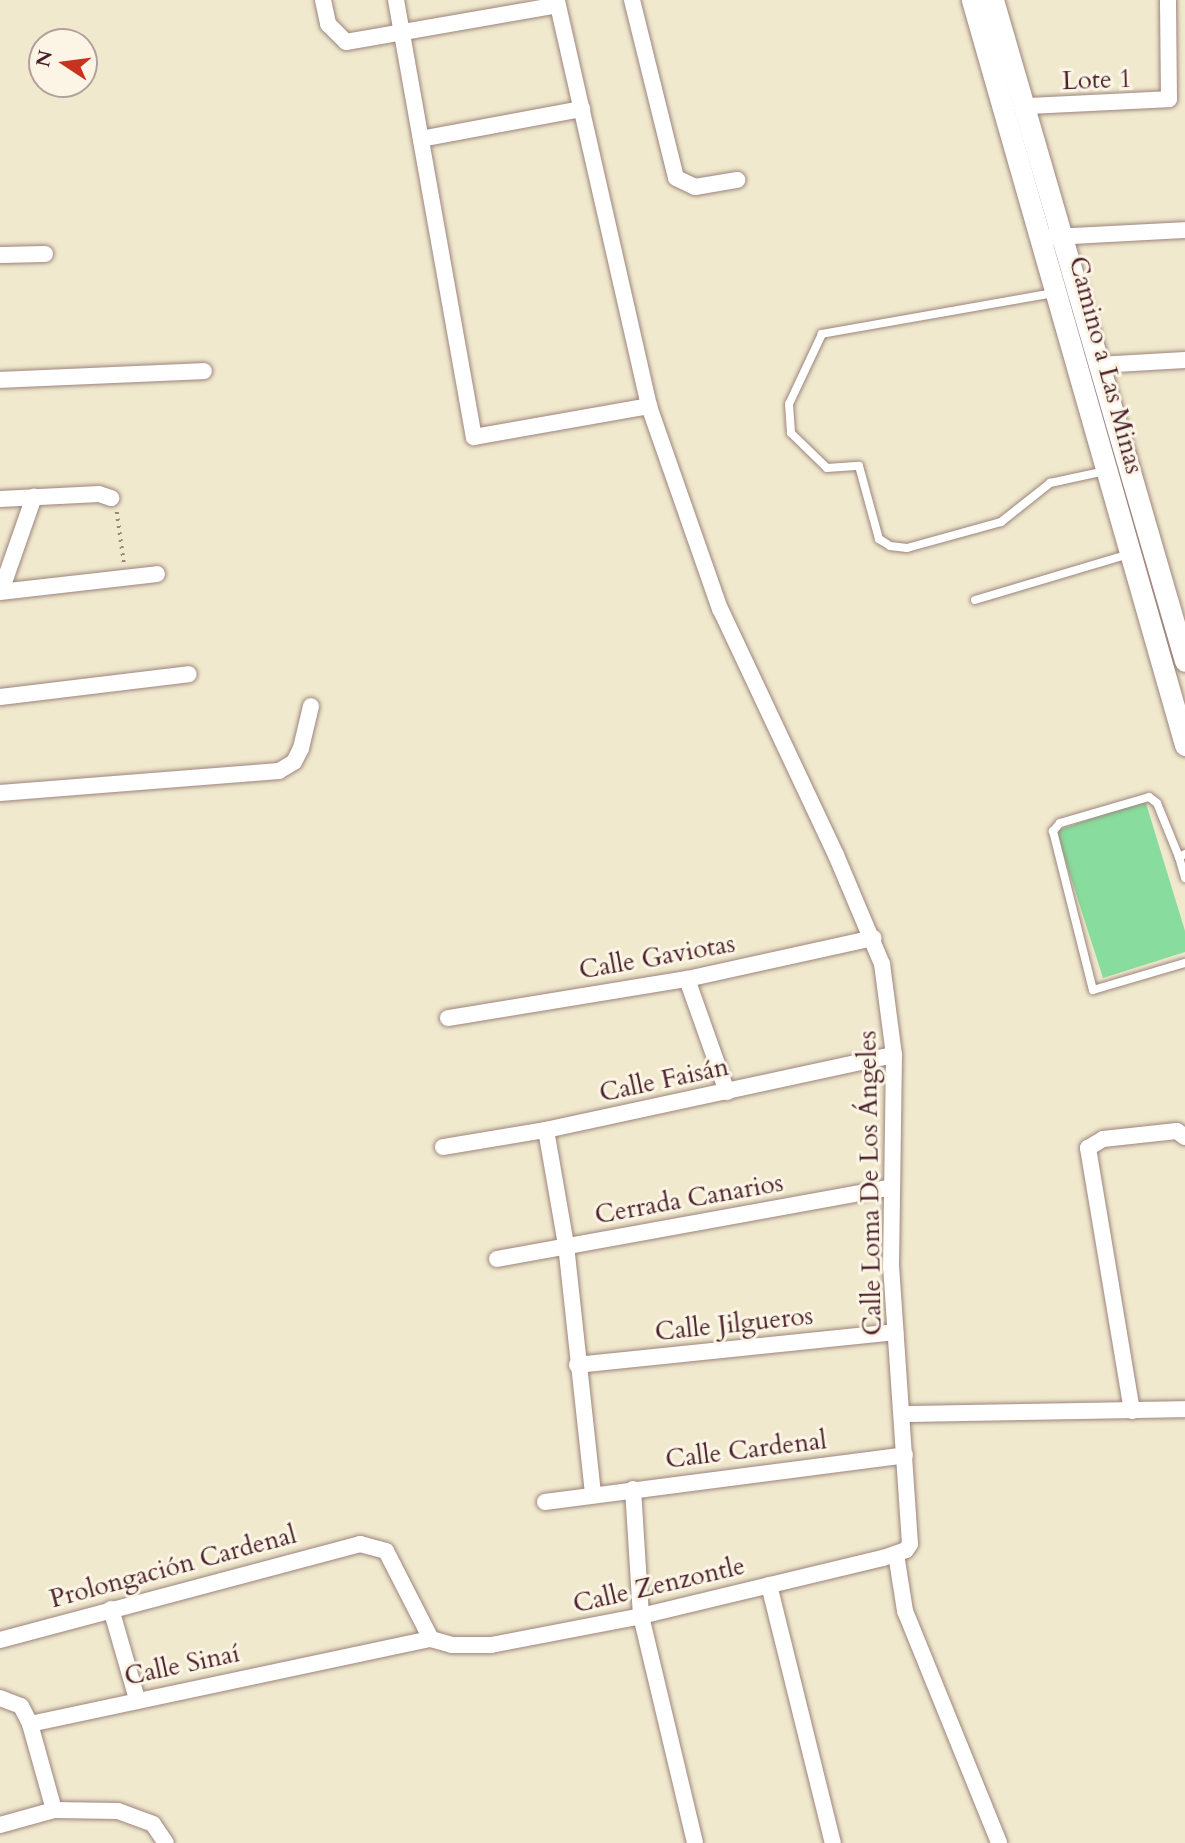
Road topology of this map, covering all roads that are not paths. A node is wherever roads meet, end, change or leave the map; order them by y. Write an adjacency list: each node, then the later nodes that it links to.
1 (323, 0): 8 (street)
2 (396, 0): 8 (street)
3 (632, 0): 12 (street)
4 (972, 0): 14 (street, Camino a Las Minas)
5 (993, 0): 9 (street, Camino a Las Minas)
6 (1168, 0): 9 (street, Lote 1)
7 (557, 2): 8 (street); 10 (street, Calle Loma De Los Ángeles)
8 (402, 32): 11 (street)
9 (1027, 106): 14 (street, Camino a Las Minas)
10 (582, 109): 11 (street); 22 (street, Calle Loma De Los Ángeles)
11 (421, 139): 22 (street)
12 (737, 180)
13 (1185, 230): 14 (street)
14 (1052, 237): 17 (street, Camino a Las Minas); 19 (street, Camino a Las Minas)
15 (45, 254): 16 (street)
16 (0, 255)
17 (1057, 293): 23 (street, Camino a Las Minas); 23 (lane)
18 (1185, 360): 19 (street)
19 (1098, 365): 31 (street, Camino a Las Minas)
20 (204, 372): 21 (street)
21 (0, 380)
22 (649, 406): 39 (street, Calle Loma De Los Ángeles)
23 (1105, 471): 27 (street, Camino a Las Minas)
24 (34, 497): 25 (street); 26 (street); 29 (street)
25 (111, 498)
26 (0, 499)
27 (1129, 554): 30 (lane); 35 (street, Camino a Las Minas)
28 (157, 574): 29 (street)
29 (1, 591)
30 (975, 600)
31 (1185, 661)
32 (189, 674): 33 (street)
33 (0, 697)
34 (311, 706): 36 (street)
35 (1184, 739)
36 (0, 793)
37 (1182, 855): 38 (lane); 40 (lane)
38 (1185, 878)
39 (874, 938): 41 (street, Calle Gaviotas); 43 (street, Calle Loma De Los Ángeles)
40 (1185, 962)
41 (687, 979): 42 (street, Calle Gaviotas); 44 (street)
42 (448, 1018)
43 (894, 1055): 44 (street, Calle Faisán); 48 (street, Calle Loma De Los Ángeles)
44 (727, 1092): 45 (street, Calle Faisán)
45 (546, 1130): 47 (street, Calle Faisán); 49 (street)
46 (1185, 1137): 54 (street)
47 (443, 1147)
48 (889, 1188): 49 (street, Cerrada Canarios); 51 (street, Calle Loma De Los Ángeles)
49 (566, 1245): 50 (street, Cerrada Canarios); 52 (street)
50 (498, 1259)
51 (895, 1332): 52 (street, Calle Jilgueros); 55 (street, Calle Loma De Los Ángeles)
52 (577, 1365): 58 (street)
53 (1185, 1409): 54 (street)
54 (1132, 1411): 55 (street)
55 (903, 1414): 56 (street, Calle Loma De Los Ángeles)
56 (905, 1455): 57 (street, Calle Cardenal); 60 (street, Calle Loma De Los Ángeles)
57 (633, 1489): 58 (street, Calle Cardenal); 63 (street)
58 (593, 1495): 59 (street, Calle Cardenal)
59 (545, 1502)
60 (896, 1554): 61 (street, Calle Zenzontle); 74 (street)
61 (769, 1585): 63 (street, Calle Zenzontle); 73 (street)
62 (111, 1609): 64 (street, Prolongación Cardenal); 65 (street, Prolongación Cardenal); 67 (street)
63 (641, 1616): 64 (street, Calle Zenzontle); 72 (street)
64 (431, 1639): 67 (street, Calle Sinaí)
65 (0, 1640)
66 (0, 1698): 68 (street)
67 (137, 1699): 68 (street, Calle Sinaí)
68 (30, 1724): 69 (street)
69 (54, 1810): 70 (street); 71 (street)
70 (0, 1825)
71 (166, 1843)
72 (695, 1843)
73 (833, 1843)
74 (999, 1843)

